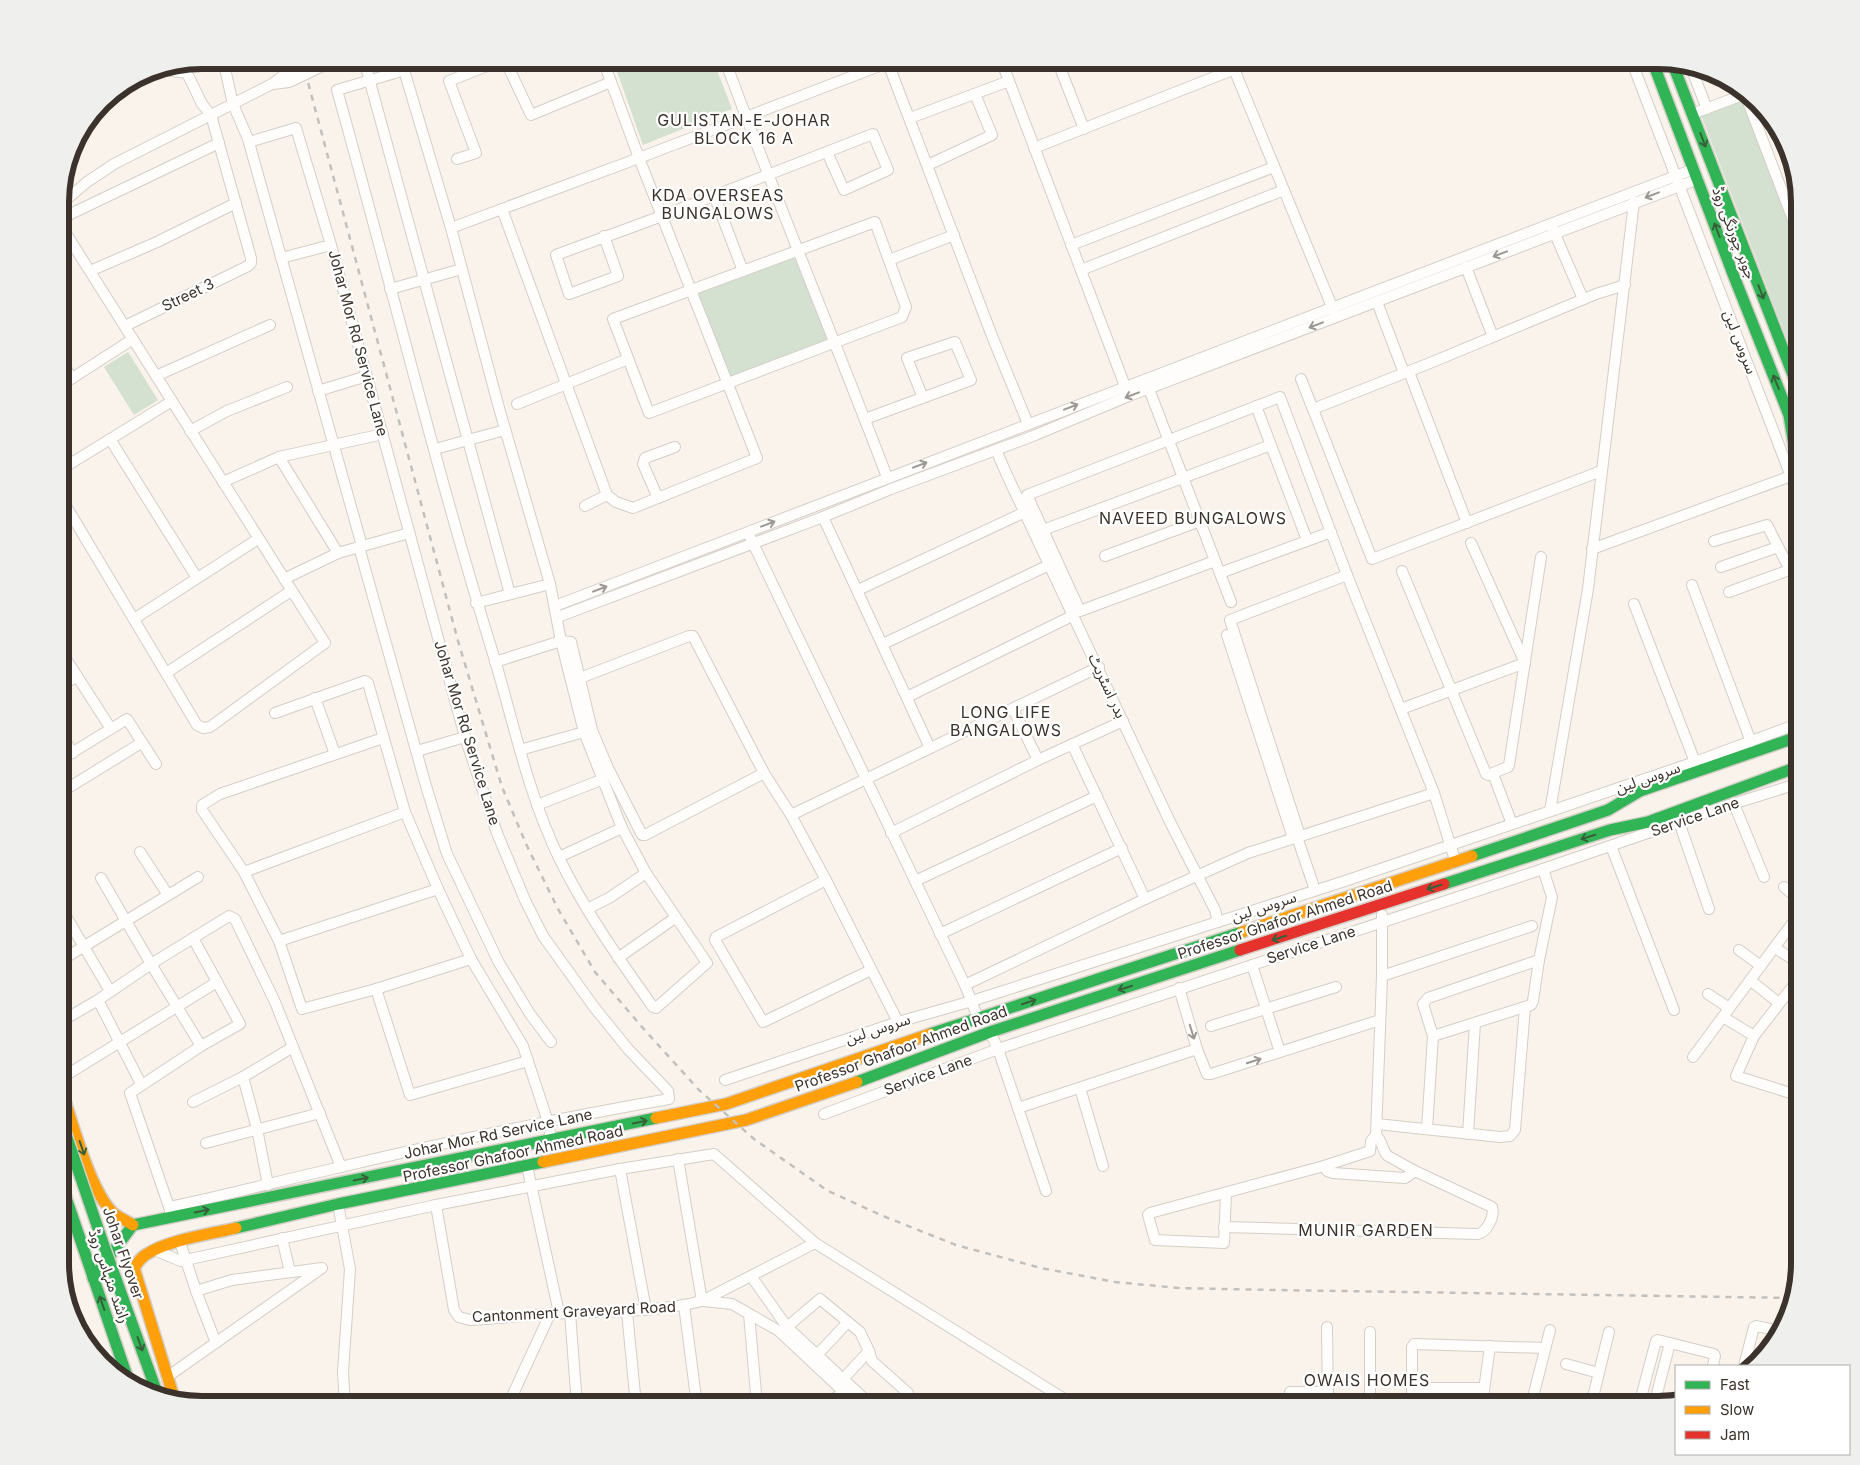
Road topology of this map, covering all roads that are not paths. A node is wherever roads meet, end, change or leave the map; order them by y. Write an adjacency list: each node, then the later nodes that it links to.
1 (224, 69): 28 (street)
2 (298, 69): 25 (street, bridge)
3 (316, 69): 25 (street, bridge)
4 (366, 69): 22 (street)
5 (394, 69): 22 (street)
6 (404, 69): 56 (street)
7 (480, 69): 41 (street)
8 (508, 69): 24 (street)
9 (606, 69): 24 (street)
10 (728, 69): 33 (street)
11 (871, 69): 33 (street)
12 (895, 69): 34 (street)
13 (1004, 69): 23 (street)
14 (1061, 69): 35 (street)
15 (1224, 69): 35 (street)
16 (1235, 69): 43 (street)
17 (1635, 69): 46 (street, سروس لین)
18 (1655, 69): 45 (main road, جوہر چورنگی روڈ)
19 (1675, 70): 31 (main road, جوہر چورنگی روڈ)
20 (175, 71): 32 (street)
21 (1693, 74): 30 (street)
22 (369, 80): 71 (street); 73 (street)
23 (1009, 81): 26 (street); 38 (street)
24 (611, 82): 40 (street)
25 (272, 84): 28 (street)
26 (975, 94): 34 (street); 42 (street)
27 (1740, 97): 30 (street)
28 (233, 104): 32 (street); 36 (street)
29 (1752, 108): 53 (street)
30 (1707, 109): 31 (street)
31 (1692, 114): 84 (main road, جوہر چورنگی روڈ, one-way to 84)
32 (211, 115): 37 (street); 49 (street)
33 (745, 116): 40 (street); 44 (street)
34 (910, 118): 42 (street)
35 (1084, 129): 38 (street)
36 (249, 142): 61 (street, Johar Mor Rd Service Lane); 64 (street)
37 (219, 143): 51 (street); 54 (street)
38 (1034, 148): 62 (street)
39 (827, 152): 39 (street); 44 (street)
40 (639, 158): 52 (street); 55 (street)
41 (457, 159)
42 (928, 164): 58 (street)
43 (1274, 167): 47 (street); 62 (street)
44 (768, 174): 48 (street); 63 (street)
45 (1696, 174): 46 (street); 103 (main road, جوہر چورنگی روڈ, one-way to 45)
46 (1678, 180): 50 (street, one-way to 50); 57 (street); 122 (street, سروس لین)
47 (1284, 190): 69 (street); 77 (street)
48 (714, 195): 55 (street); 68 (street)
49 (69, 198)
50 (1634, 202): 57 (street); 72 (street)
51 (236, 203): 70 (street); 79 (street, Street 3)
52 (502, 209): 56 (street); 93 (street)
53 (1791, 214)
54 (69, 215)
55 (662, 216): 59 (street); 74 (street)
56 (450, 228): 67 (street)
57 (1553, 229): 66 (street, one-way to 66); 75 (street); 77 (street)
58 (954, 235): 65 (street); 106 (street)
59 (604, 236): 59 (street)
60 (69, 238): 70 (street)
61 (331, 245): 64 (street); 88 (street, Johar Mor Rd Service Lane)
62 (1071, 246): 69 (street)
63 (797, 250): 65 (street); 68 (street); 82 (street)
64 (281, 258): 97 (street)
65 (889, 260): 82 (street)
66 (1466, 267): 76 (street); 80 (street)
67 (462, 269): 71 (street); 108 (street)
68 (743, 270): 74 (street)
69 (1080, 270): 95 (street)
70 (90, 271): 79 (street)
71 (424, 278): 73 (street); 112 (street)
72 (1625, 285): 75 (street); 121 (street)
73 (390, 288): 117 (street)
74 (692, 290): 83 (street); 92 (street)
75 (1583, 299): 80 (street)
76 (1377, 302): 77 (street); 85 (street)
77 (1335, 313): 94 (street)
78 (270, 325): 87 (street)
79 (125, 326): 81 (street)
80 (1493, 337): 85 (street)
81 (133, 339): 87 (street); 89 (street)
82 (836, 342): 92 (street); 104 (street)
83 (628, 359): 92 (street); 93 (street)
84 (1791, 369)
85 (1406, 372): 102 (street); 133 (street)
86 (69, 374): 89 (street)
87 (156, 376): 99 (street)
88 (368, 376): 97 (street); 110 (street, Johar Mor Rd Service Lane)
89 (72, 378): 91 (street)
90 (1301, 379): 102 (street)
91 (69, 380)
92 (728, 383): 127 (street)
93 (566, 384): 100 (street); 126 (street)
94 (1147, 384): 95 (street); 113 (street); 118 (street, one-way to 118)
95 (1125, 386): 106 (street, one-way to 95)
96 (287, 387): 109 (street)
97 (318, 391): 114 (street)
98 (923, 398): 98 (street); 104 (street)
99 (172, 401): 109 (street); 111 (street)
100 (517, 404)
101 (1256, 406): 113 (street); 115 (street); 136 (street)
102 (1313, 409): 133 (street)
103 (1789, 415): 105 (main road, جوہر چورنگی روڈ); 107 (main road, جوہر چورنگی روڈ)
104 (865, 419): 123 (street)
105 (1791, 419)
106 (1028, 424): 123 (street, one-way to 106)
107 (1791, 427)
108 (505, 430): 112 (street); 159 (street)
109 (190, 431): 125 (street)
110 (383, 434): 114 (street); 137 (street, Johar Mor Rd Service Lane)
111 (110, 439): 120 (street); 157 (street)
112 (468, 440): 117 (street); 164 (street)
113 (1169, 440): 124 (street); 134 (street)
114 (333, 445): 119 (street); 143 (street)
115 (1271, 446): 124 (street); 139 (street)
116 (675, 447): 127 (street)
117 (435, 449): 165 (street)
118 (996, 450): 130 (street, بدر اسٹریٹ); 131 (street)
119 (279, 457): 125 (street); 146 (street)
120 (69, 464)
121 (1601, 471): 133 (street); 145 (street)
122 (1791, 476): 145 (street)
123 (887, 477): 135 (street, one-way to 123)
124 (1184, 478): 132 (street); 134 (street)
125 (223, 482): 138 (street)
126 (607, 495): 127 (street); 128 (street)
127 (658, 498)
128 (585, 506)
129 (69, 511): 170 (street)
130 (1025, 512): 151 (street, بدر اسٹریٹ); 161 (street)
131 (823, 516): 141 (street); 161 (street)
132 (1200, 521): 147 (street); 149 (street)
133 (1467, 523)
134 (1043, 530): 149 (street)
135 (748, 532): 141 (street); 168 (street, one-way to 135)
136 (1331, 532): 139 (street); 156 (street)
137 (409, 533): 143 (street); 192 (street, Johar Mor Rd Service Lane)
138 (258, 539): 157 (street); 158 (street)
139 (1307, 540): 155 (street)
140 (1714, 541): 144 (street)
141 (753, 543): 168 (street); 213 (street)
142 (1471, 543): 175 (street)
143 (361, 546): 146 (street); 201 (street)
144 (1778, 546): 150 (street); 152 (street)
145 (1592, 548): 222 (street)
146 (338, 553): 158 (street)
147 (1105, 556)
148 (1542, 557): 175 (street)
149 (1216, 561): 155 (street)
150 (1791, 563)
151 (1049, 564): 169 (street, بدر اسٹریٹ); 173 (street)
152 (1721, 567)
153 (1791, 569): 163 (street)
154 (1402, 571): 182 (street)
155 (1220, 574): 166 (street)
156 (1347, 575): 186 (street); 230 (street)
157 (197, 578): 170 (street)
158 (284, 579): 162 (street)
159 (550, 584): 164 (street); 168 (street)
160 (1692, 585): 196 (street)
161 (858, 590): 173 (street)
162 (291, 591): 178 (street); 178 (street)
163 (1730, 592)
164 (510, 594): 165 (street)
165 (476, 602): 174 (street)
166 (1231, 602)
167 (1634, 604): 207 (street)
168 (556, 612): 172 (street)
169 (1074, 615): 177 (street, بدر اسٹریٹ); 183 (street)
170 (134, 619): 178 (street)
171 (1228, 635): 230 (street)
172 (561, 641): 174 (street); 180 (street); 191 (street)
173 (883, 644): 183 (street)
174 (495, 662): 200 (street)
175 (1525, 663): 182 (street); 212 (street)
176 (69, 664): 179 (street)
177 (1099, 667): 185 (street); 188 (street, بدر اسٹریٹ)
178 (166, 673)
179 (77, 676): 181 (street); 190 (street)
180 (580, 678): 211 (street); 211 (street)
181 (69, 681)
182 (1451, 690): 186 (street); 212 (street)
183 (907, 697): 199 (street)
184 (315, 698): 187 (street); 193 (street); 205 (street)
185 (1013, 709): 199 (street); 206 (street)
186 (1401, 709): 217 (street)
187 (275, 713)
188 (1123, 721): 197 (street); 240 (street, بدر اسٹریٹ)
189 (1791, 726): 196 (street, سروس لین)
190 (111, 729): 195 (street); 203 (street)
191 (584, 732): 200 (street); 214 (street)
192 (465, 737): 201 (street); 326 (street, Johar Mor Rd Service Lane)
193 (383, 738): 205 (street); 223 (street)
194 (1791, 739): 221 (main road)
195 (141, 742): 209 (street); 216 (street)
196 (1751, 742): 207 (street, سروس لین)
197 (1072, 744): 206 (street); 218 (street)
198 (69, 746): 203 (street)
199 (930, 748): 213 (street)
200 (520, 750): 220 (street)
201 (417, 751): 307 (street)
202 (1791, 751): 221 (main road)
203 (73, 752): 204 (street)
204 (69, 754)
205 (335, 754): 238 (street)
206 (1038, 760): 229 (street)
207 (1695, 762): 222 (street, سروس لین)
208 (1791, 762): 228 (main road)
209 (156, 764)
210 (1791, 769): 228 (main road, Professor Ghafoor Ahmed Road)
211 (764, 773): 224 (street)
212 (1493, 774): 226 (street)
213 (866, 779): 224 (street); 229 (street)
214 (602, 780): 220 (street); 227 (street)
215 (1791, 786): 219 (street, Service Lane)
216 (69, 787)
217 (1434, 792): 230 (street); 231 (street)
218 (1097, 796): 233 (street); 245 (street)
219 (1734, 804): 225 (street, Service Lane); 242 (street)
220 (537, 805): 235 (street)
221 (1608, 810): 236 (main road)
222 (1550, 811): 226 (street, سروس لین)
223 (406, 812): 238 (street); 247 (street)
224 (791, 815): 244 (street)
225 (1679, 822): 232 (street, Service Lane); 254 (street)
226 (1512, 824): 231 (street, سروس لین)
227 (622, 828): 235 (street); 239 (street)
228 (1610, 830): 252 (main road, Professor Ghafoor Ahmed Road, one-way to 252)
229 (891, 832): 245 (street)
230 (1297, 837): 240 (street); 248 (street)
231 (1450, 844): 236 (street); 248 (street, سروس لین)
232 (1611, 846): 237 (street, Service Lane); 295 (street)
233 (1122, 848): 251 (street); 262 (street)
234 (140, 852): 250 (street)
235 (559, 857): 253 (street)
236 (1455, 860): 265 (main road)
237 (1543, 869): 258 (street, Service Lane); 274 (street)
238 (244, 872): 264 (street)
239 (646, 873): 253 (street); 255 (street)
240 (1197, 875): 251 (street); 259 (street, بدر اسٹریٹ)
241 (198, 877): 250 (street)
242 (1764, 877)
243 (101, 878): 257 (street)
244 (826, 880): 278 (street); 278 (street)
245 (915, 881): 262 (street)
246 (1784, 887): 249 (street)
247 (438, 889): 264 (street); 273 (street)
248 (1315, 890): 259 (street, سروس لین)
249 (1791, 893)
250 (168, 895): 257 (street)
251 (1145, 899): 282 (street)
252 (1380, 906): 258 (street); 270 (main road, Professor Ghafoor Ahmed Road, one-way to 270)
253 (587, 909): 271 (street)
254 (1709, 909)
255 (675, 918): 271 (street); 271 (street)
256 (69, 921): 266 (street)
257 (125, 921): 266 (street); 275 (street)
258 (1383, 921): 276 (street, Service Lane); 279 (street)
259 (1218, 922): 290 (street, سروس لین)
260 (1791, 925): 267 (street)
261 (1532, 926): 279 (street)
262 (940, 934): 282 (street)
263 (193, 938): 275 (street); 281 (street); 309 (street)
264 (279, 940): 286 (street)
265 (1218, 940): 270 (main road); 298 (main road, one-way to 265)
266 (84, 946): 269 (street); 287 (street)
267 (1774, 948): 272 (street); 277 (street)
268 (1739, 950): 277 (street)
269 (69, 955)
270 (1223, 956): 303 (main road, Professor Ghafoor Ahmed Road, one-way to 303)
271 (618, 958)
272 (1791, 958)
273 (471, 960): 286 (street); 314 (street)
274 (1539, 960): 293 (street); 304 (street)
275 (151, 964): 287 (street); 292 (street)
276 (1252, 965): 284 (street, Service Lane); 294 (street)
277 (1761, 966): 280 (street)
278 (871, 970): 300 (street)
279 (1382, 976): 299 (street)
280 (1750, 980): 291 (street); 296 (street)
281 (217, 982): 292 (street); 308 (street)
282 (965, 985): 290 (street)
283 (1336, 987): 294 (street)
284 (1179, 988): 310 (street, one-way to 310); 311 (street, Service Lane)
285 (1791, 988): 291 (street)
286 (376, 989): 314 (street)
287 (110, 991): 289 (street)
288 (1708, 994): 296 (street)
289 (98, 1000): 297 (street); 306 (street)
290 (972, 1001): 298 (street); 300 (street, سروس لین)
291 (1779, 1003): 305 (street)
292 (177, 1007): 306 (street); 308 (street)
293 (1525, 1007): 301 (street); 330 (street)
294 (1266, 1009): 302 (street); 312 (street)
295 (1674, 1010)
296 (1726, 1013): 305 (street); 313 (street)
297 (69, 1017)
298 (978, 1018): 332 (main road, one-way to 298)
299 (1380, 1020): 312 (street); 327 (street)
300 (898, 1022): 317 (street, سروس لین)
301 (1475, 1023): 304 (street); 330 (street)
302 (1211, 1026)
303 (990, 1032): 311 (street); 337 (main road, Professor Ghafoor Ahmed Road)
304 (1433, 1036): 329 (street)
305 (1754, 1036): 320 (street)
306 (120, 1042): 315 (street); 318 (street)
307 (551, 1042)
308 (201, 1046): 318 (street)
309 (293, 1047): 316 (street); 324 (street)
310 (1197, 1048): 312 (street, one-way to 312); 319 (street)
311 (998, 1049): 322 (street); 325 (street, Service Lane)
312 (1280, 1052)
313 (1693, 1057)
314 (528, 1061): 326 (street)
315 (69, 1073)
316 (243, 1077): 321 (street); 328 (street)
317 (725, 1080)
318 (141, 1084): 354 (street)
319 (1080, 1088): 322 (street); 338 (street)
320 (1791, 1094)
321 (193, 1102)
322 (1018, 1108): 348 (street)
323 (69, 1111): 343 (main road, one-way to 343)
324 (320, 1114): 328 (street); 340 (street)
325 (824, 1114)
326 (548, 1122): 332 (street); 340 (street, Johar Mor Rd Service Lane)
327 (1377, 1124): 329 (street); 331 (street)
328 (257, 1129): 334 (street); 345 (street)
329 (1426, 1129): 330 (street)
330 (1468, 1134)
331 (1376, 1135): 339 (street); 342 (street)
332 (551, 1140): 336 (main road)
333 (69, 1143): 398 (main road, Johar Flyover, one-way to 398, bridge)
334 (206, 1143)
335 (678, 1159): 341 (street); 360 (street); 368 (street)
336 (424, 1166): 347 (main road); 350 (main road, one-way to 336)
337 (527, 1166): 346 (street); 347 (main road, Professor Ghafoor Ahmed Road)
338 (1103, 1166)
339 (1324, 1166): 342 (street); 349 (street)
340 (341, 1167): 345 (street, Johar Mor Rd Service Lane)
341 (620, 1170): 346 (street); 370 (street)
342 (1415, 1171): 357 (street)
343 (94, 1181): 344 (main road); 355 (main road)
344 (69, 1183)
345 (264, 1186): 350 (street); 354 (street, Johar Mor Rd Service Lane)
346 (531, 1186): 353 (street); 373 (street)
347 (427, 1187): 351 (main road, Professor Ghafoor Ahmed Road)
348 (1046, 1191)
349 (1226, 1193): 357 (street); 357 (street)
350 (262, 1199): 354 (main road, one-way to 350)
351 (338, 1204): 356 (street); 359 (main road, Professor Ghafoor Ahmed Road)
352 (69, 1205): 366 (main road, راشد منہاس روڈ)
353 (436, 1205): 356 (street); 373 (street, Cantonment Graveyard Road)
354 (171, 1212): 355 (main road)
355 (133, 1225): 361 (main road)
356 (341, 1225): 358 (street); 405 (street)
357 (1224, 1227)
358 (282, 1238): 363 (street); 364 (street)
359 (180, 1242): 362 (main road, Professor Ghafoor Ahmed Road); 363 (street)
360 (815, 1243): 365 (street, Cantonment Graveyard Road); 415 (street)
361 (117, 1246): 366 (main road); 375 (main road)
362 (154, 1250): 363 (street); 375 (main road, Professor Ghafoor Ahmed Road)
363 (186, 1260): 367 (street)
364 (290, 1272): 367 (street); 383 (street)
365 (751, 1276): 368 (street, Cantonment Graveyard Road); 378 (street)
366 (93, 1278): 389 (main road, راشد منہاس روڈ, one-way to 366)
367 (196, 1291): 383 (street)
368 (702, 1301): 369 (street, Cantonment Graveyard Road); 374 (street)
369 (684, 1306): 370 (street, Cantonment Graveyard Road); 409 (street)
370 (646, 1310): 371 (street, Cantonment Graveyard Road)
371 (627, 1312): 372 (street, Cantonment Graveyard Road); 408 (street)
372 (570, 1313): 373 (street, Cantonment Graveyard Road); 407 (street)
373 (554, 1314): 406 (street)
374 (749, 1314): 401 (street); 410 (street)
375 (150, 1321): 396 (main road, Professor Ghafoor Ahmed Road)
376 (848, 1322): 378 (street); 387 (street); 388 (street)
377 (1327, 1326): 403 (street)
378 (787, 1327): 388 (street)
379 (1550, 1330): 386 (street)
380 (1773, 1330): 392 (street)
381 (1370, 1332): 417 (street)
382 (1609, 1332): 395 (street)
383 (216, 1343): 396 (street)
384 (1670, 1343): 393 (street); 422 (street); 423 (street)
385 (1490, 1346): 386 (street); 399 (street); 400 (street)
386 (1546, 1348): 420 (street)
387 (869, 1351): 397 (street); 414 (street)
388 (817, 1355): 397 (street)
389 (122, 1362): 390 (street); 394 (main road, راشد منہاس روڈ)
390 (115, 1364)
391 (1566, 1364): 395 (street)
392 (1744, 1364)
393 (1713, 1365)
394 (126, 1372)
395 (1599, 1373): 421 (street)
396 (167, 1377): 404 (main road, Professor Ghafoor Ahmed Road)
397 (843, 1378): 413 (street)
398 (155, 1388)
399 (1412, 1388): 400 (street); 418 (street)
400 (1484, 1388): 419 (street)
401 (844, 1392): 411 (street); 412 (street)
402 (1290, 1392): 403 (street)
403 (1328, 1392): 416 (street)
404 (172, 1393)
405 (344, 1396)
406 (513, 1396)
407 (577, 1396)
408 (635, 1396)
409 (696, 1396)
410 (756, 1396)
411 (839, 1396)
412 (848, 1396)
413 (862, 1396)
414 (904, 1396)
415 (1060, 1396)
416 (1328, 1396)
417 (1370, 1396)
418 (1412, 1396)
419 (1483, 1396)
420 (1533, 1396)
421 (1593, 1396)
422 (1641, 1396)
423 (1656, 1396)

